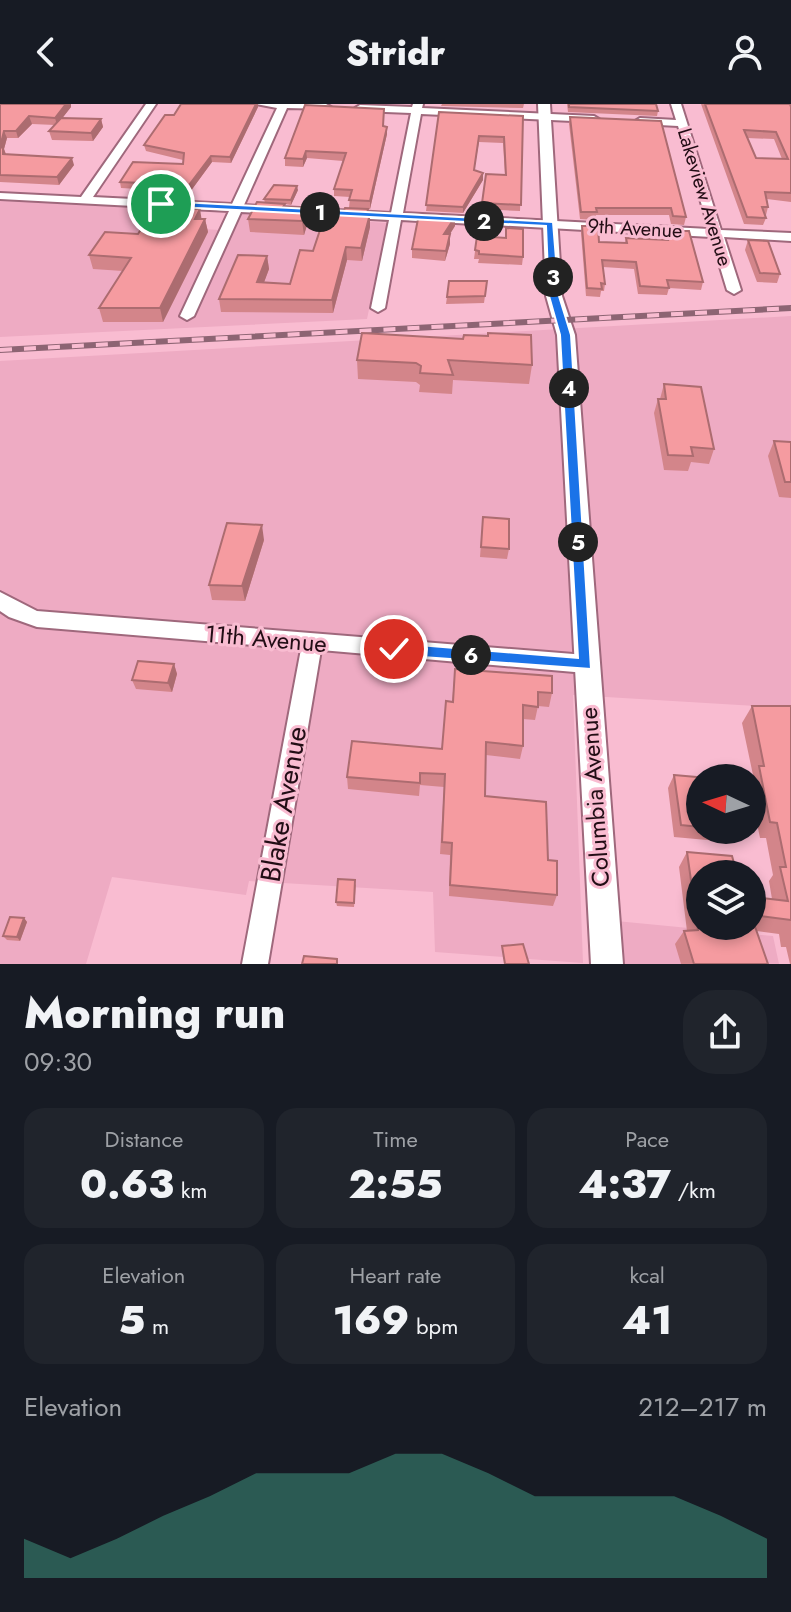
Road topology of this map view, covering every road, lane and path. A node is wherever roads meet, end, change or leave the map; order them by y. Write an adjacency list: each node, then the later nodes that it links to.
1 (151, 104): 13 (street)
2 (261, 104): 3 (street)
3 (284, 104): 5 (street); 14 (street)
4 (676, 104): 11 (street, Lakeview Avenue)
5 (338, 107)
6 (418, 107): 7 (street); 8 (street); 15 (street)
7 (352, 108)
8 (545, 110): 9 (street); 16 (street, Columbia Avenue)
9 (603, 119)
10 (635, 121): 11 (street)
11 (681, 123): 17 (street, Lakeview Avenue)
12 (0, 196): 13 (street, 9th Avenue)
13 (85, 200): 14 (street, 9th Avenue)
14 (236, 208): 15 (street, 9th Avenue); 21 (street)
15 (397, 216): 16 (street, 9th Avenue); 20 (street)
16 (550, 224): 17 (street, 9th Avenue); 24 (street, Columbia Avenue)
17 (717, 233): 18 (street, 9th Avenue); 19 (street, Lakeview Avenue)
18 (791, 237)
19 (734, 290)
20 (378, 308)
21 (187, 316)
22 (0, 600): 23 (street, 11th Avenue)
23 (312, 643): 24 (street, 11th Avenue); 25 (street, Blake Avenue)
24 (586, 664): 26 (street, Columbia Avenue)
25 (255, 964)
26 (607, 964)

